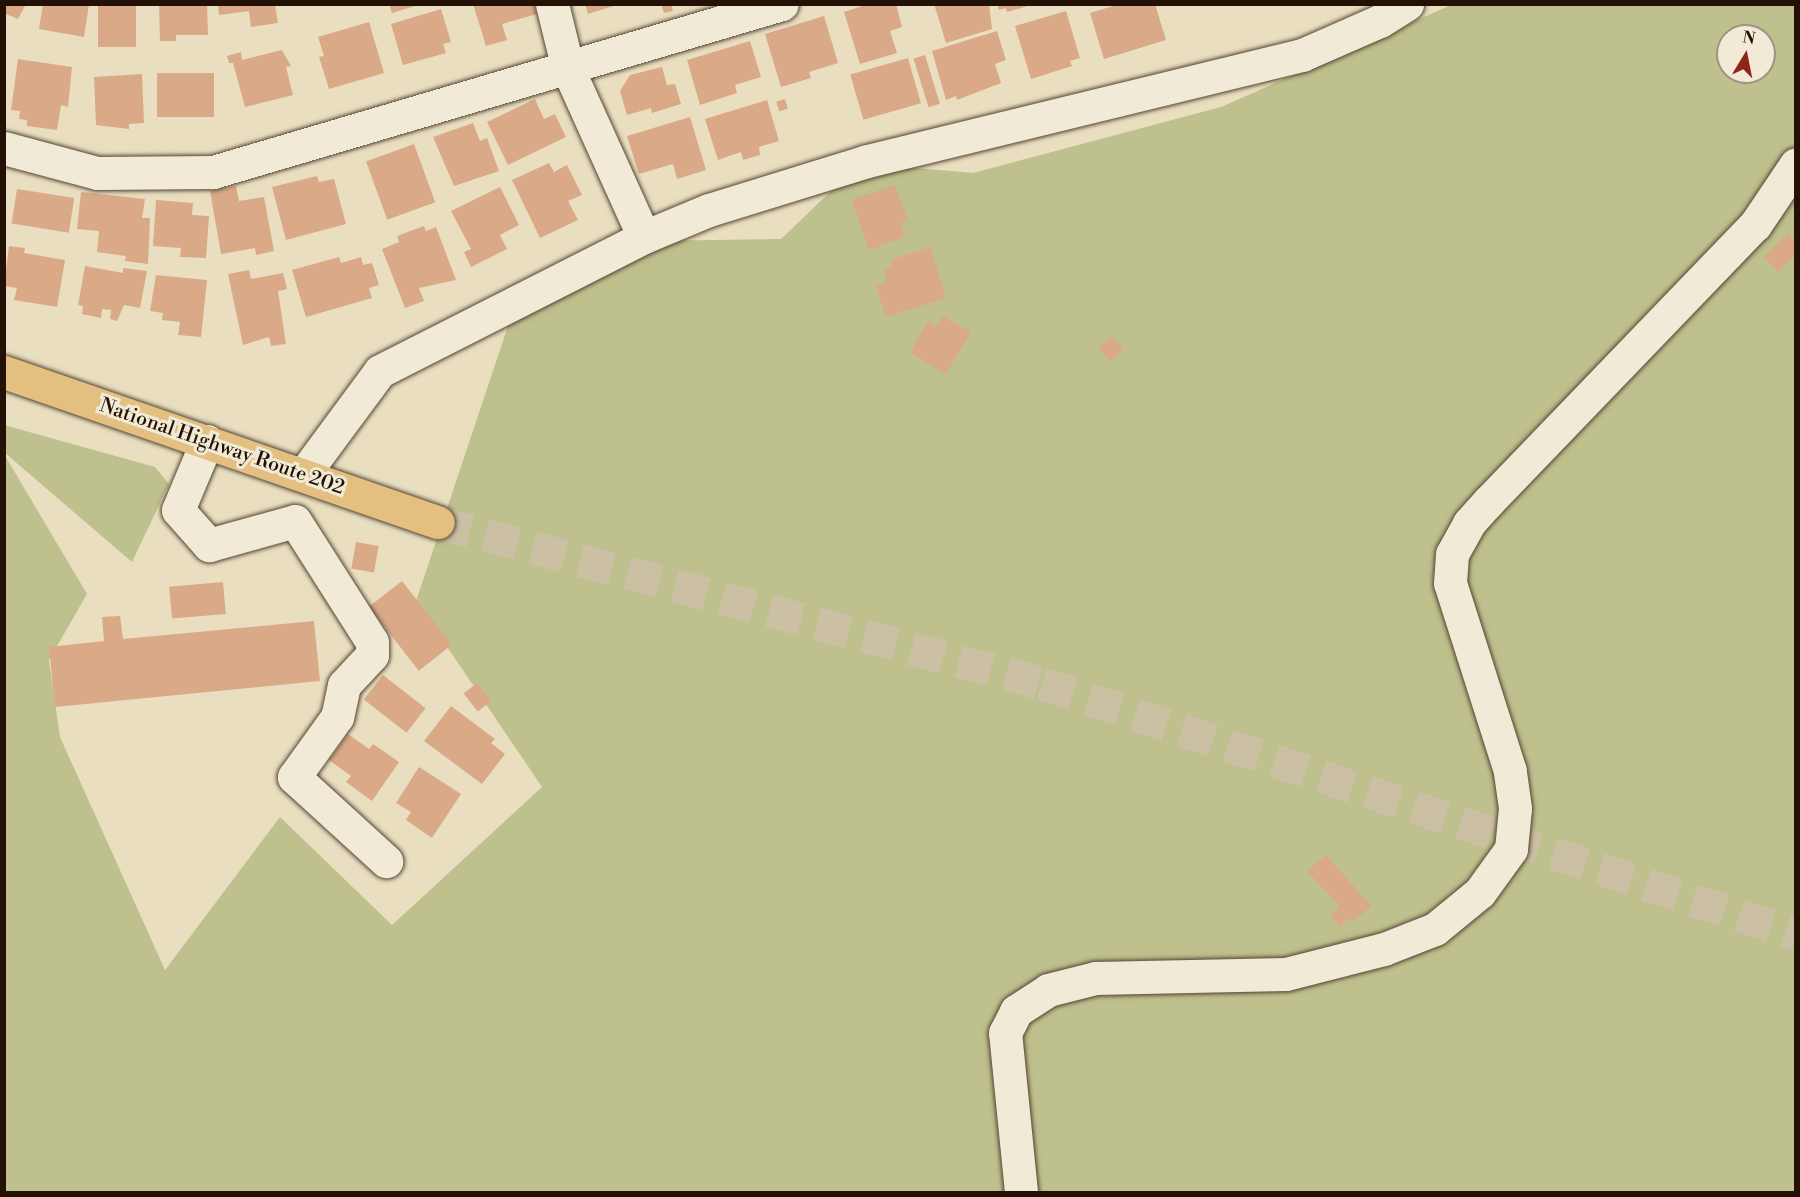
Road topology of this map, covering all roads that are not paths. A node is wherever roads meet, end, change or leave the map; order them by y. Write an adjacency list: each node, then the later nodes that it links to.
1 (552, 4): 4 (street)
2 (782, 4): 4 (street)
3 (1387, 10): 7 (street)
4 (568, 69): 5 (street); 7 (street)
5 (4, 148)
6 (1796, 164): 13 (street)
7 (644, 237): 10 (street)
8 (4, 372): 9 (highway, National Highway Route 202)
9 (207, 441): 10 (highway, National Highway Route 202); 12 (street)
10 (303, 475): 11 (highway, National Highway Route 202)
11 (438, 522)
12 (386, 861)
13 (1020, 1192)

